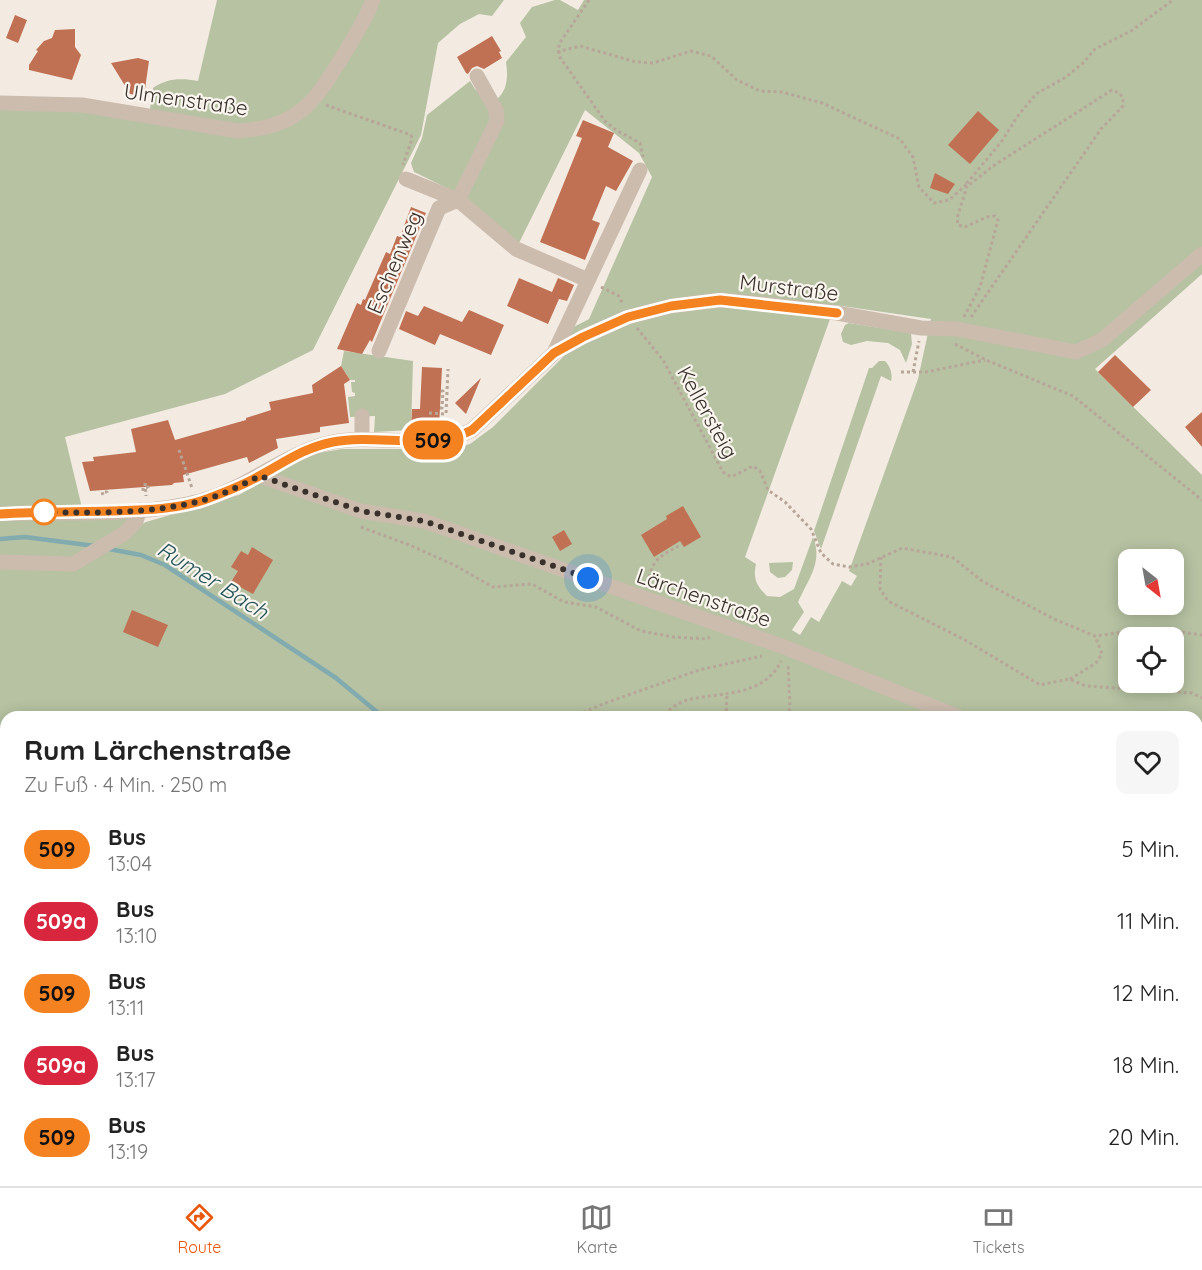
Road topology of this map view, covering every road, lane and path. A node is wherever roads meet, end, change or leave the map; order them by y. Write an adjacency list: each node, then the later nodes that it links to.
1 (373, 0): 6 (street, Ulmenstraße)
2 (589, 0): 4 (path)
3 (1173, 0): 10 (path)
4 (558, 52): 8 (path); 10 (path)
5 (477, 76): 11 (street, Eschenweg)
6 (312, 101): 7 (street, Ulmenstraße); 9 (path)
7 (0, 103)
8 (640, 170): 13 (street, Murstraße)
9 (406, 179): 11 (street, Eschenweg)
10 (967, 184): 16 (path); 16 (path)
11 (458, 200): 13 (street, Eschenweg); 17 (street, Eschenweg)
12 (1202, 254): 16 (street, Murstraße)
13 (588, 280): 14 (path); 18 (street, Murstraße)
14 (628, 317): 15 (street, Murstraße); 18 (street, Murstraße); 38 (path, Kellersteig)
15 (921, 328): 16 (street, Murstraße); 22 (path)
16 (956, 334): 19 (path)
17 (379, 351)
18 (554, 353): 27 (street, Murstraße)
19 (986, 360): 22 (path); 33 (path)
20 (448, 369): 23 (path)
21 (901, 372): 22 (path)
22 (913, 372)
23 (443, 394): 24 (path); 25 (path)
24 (440, 408)
25 (429, 413)
26 (362, 416): 27 (street)
27 (362, 439): 29 (street, Murstraße)
28 (179, 450): 30 (path)
29 (260, 476): 34 (street, Murstraße); 40 (street, Lärchenstraße)
30 (188, 478): 31 (path); 32 (path)
31 (183, 479)
32 (194, 495)
33 (1202, 500)
34 (140, 510): 35 (street); 39 (street)
35 (0, 514)
36 (358, 526): 41 (path)
37 (682, 544): 40 (path)
38 (881, 557): 43 (path); 45 (path)
39 (0, 562)
40 (645, 598): 41 (street, Lärchenstraße)
41 (725, 626): 44 (street, Lärchenstraße)
42 (1202, 635): 43 (path)
43 (1095, 636): 45 (path)
44 (787, 648): 46 (path); 48 (path); 51 (path); 52 (street, Lärchenstraße)
45 (1069, 679): 47 (path)
46 (727, 694): 49 (path); 50 (path)
47 (1202, 698)
48 (586, 711)
49 (668, 711)
50 (726, 711)
51 (789, 711)
52 (944, 711)

